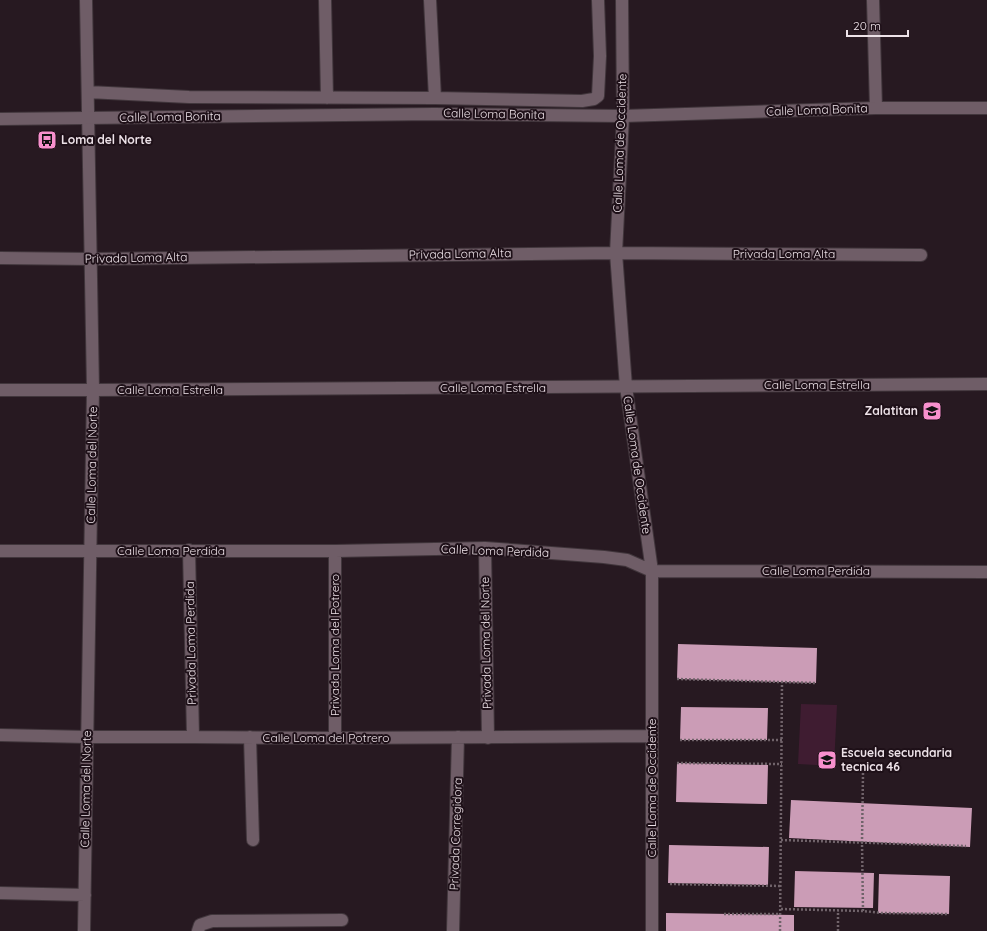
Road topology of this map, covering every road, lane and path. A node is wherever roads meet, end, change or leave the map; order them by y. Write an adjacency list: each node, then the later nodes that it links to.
1 (86, 0): 7 (street, Calle Loma del Norte)
2 (325, 0): 8 (street)
3 (430, 0): 9 (street)
4 (598, 0): 9 (street)
5 (622, 0): 12 (street, Calle Loma de Occidente)
6 (873, 0): 10 (street)
7 (88, 92): 8 (street); 13 (street, Calle Loma del Norte)
8 (327, 98): 9 (street)
9 (435, 98)
10 (876, 108): 11 (street, Calle Loma Bonita); 12 (street, Calle Loma Bonita)
11 (987, 108)
12 (623, 116): 13 (street, Calle Loma Bonita); 15 (street, Calle Loma de Occidente)
13 (89, 118): 14 (street, Calle Loma Bonita); 18 (street, Calle Loma del Norte)
14 (0, 119)
15 (616, 253): 16 (street, Privada Loma Alta); 18 (street, Privada Loma Alta); 20 (street, Calle Loma de Occidente)
16 (921, 255)
17 (0, 258): 18 (street, Privada Loma Alta)
18 (92, 258): 22 (street, Calle Loma del Norte)
19 (987, 384): 20 (street, Calle Loma Estrella)
20 (626, 387): 22 (street, Calle Loma Estrella); 28 (street, Calle Loma de Occidente)
21 (0, 390): 22 (street, Calle Loma Estrella)
22 (93, 390): 26 (street, Calle Loma del Norte)
23 (485, 548): 27 (street, Calle Loma Perdida); 28 (street, Calle Loma Perdida); 40 (street, Privada Loma del Norte)
24 (189, 550): 26 (street, Calle Loma Perdida); 27 (street, Calle Loma Perdida); 36 (street, Privada Loma Perdida)
25 (0, 551): 26 (street, Calle Loma Perdida)
26 (91, 551): 35 (street, Calle Loma del Norte)
27 (335, 551): 39 (street, Privada Loma del Potrero)
28 (652, 571): 29 (street, Calle Loma Perdida); 34 (street, Calle Loma de Occidente)
29 (987, 572)
30 (677, 679): 31 (path)
31 (782, 682): 32 (path); 42 (path)
32 (816, 683)
33 (0, 735): 35 (street, Calle Loma del Potrero)
34 (651, 736): 40 (street, Calle Loma del Potrero); 64 (street, Calle Loma de Occidente)
35 (87, 737): 36 (street, Calle Loma del Potrero); 53 (street, Calle Loma del Norte)
36 (194, 737): 37 (street, Calle Loma del Potrero)
37 (250, 737): 39 (street, Calle Loma del Potrero); 46 (street)
38 (458, 737): 39 (street, Calle Loma del Potrero); 40 (street, Calle Loma del Potrero); 63 (street, Privada Corregidora)
39 (335, 738)
40 (488, 738)
41 (680, 740): 42 (path)
42 (782, 740): 44 (path)
43 (677, 763): 44 (path)
44 (782, 764): 47 (path)
45 (864, 774): 48 (path)
46 (253, 840)
47 (781, 840): 48 (path); 51 (path)
48 (862, 842): 49 (path); 56 (path)
49 (966, 846)
50 (670, 884): 51 (path)
51 (781, 886): 54 (path)
52 (0, 893): 53 (street)
53 (85, 895): 61 (street, Calle Loma del Norte)
54 (780, 909): 55 (path); 58 (path)
55 (838, 910): 56 (path); 66 (path)
56 (863, 911): 59 (path)
57 (724, 914): 58 (path)
58 (780, 914): 65 (path)
59 (949, 914)
60 (342, 920): 62 (street)
61 (84, 931)
62 (198, 931)
63 (453, 931)
64 (652, 931)
65 (780, 931)
66 (838, 931)

